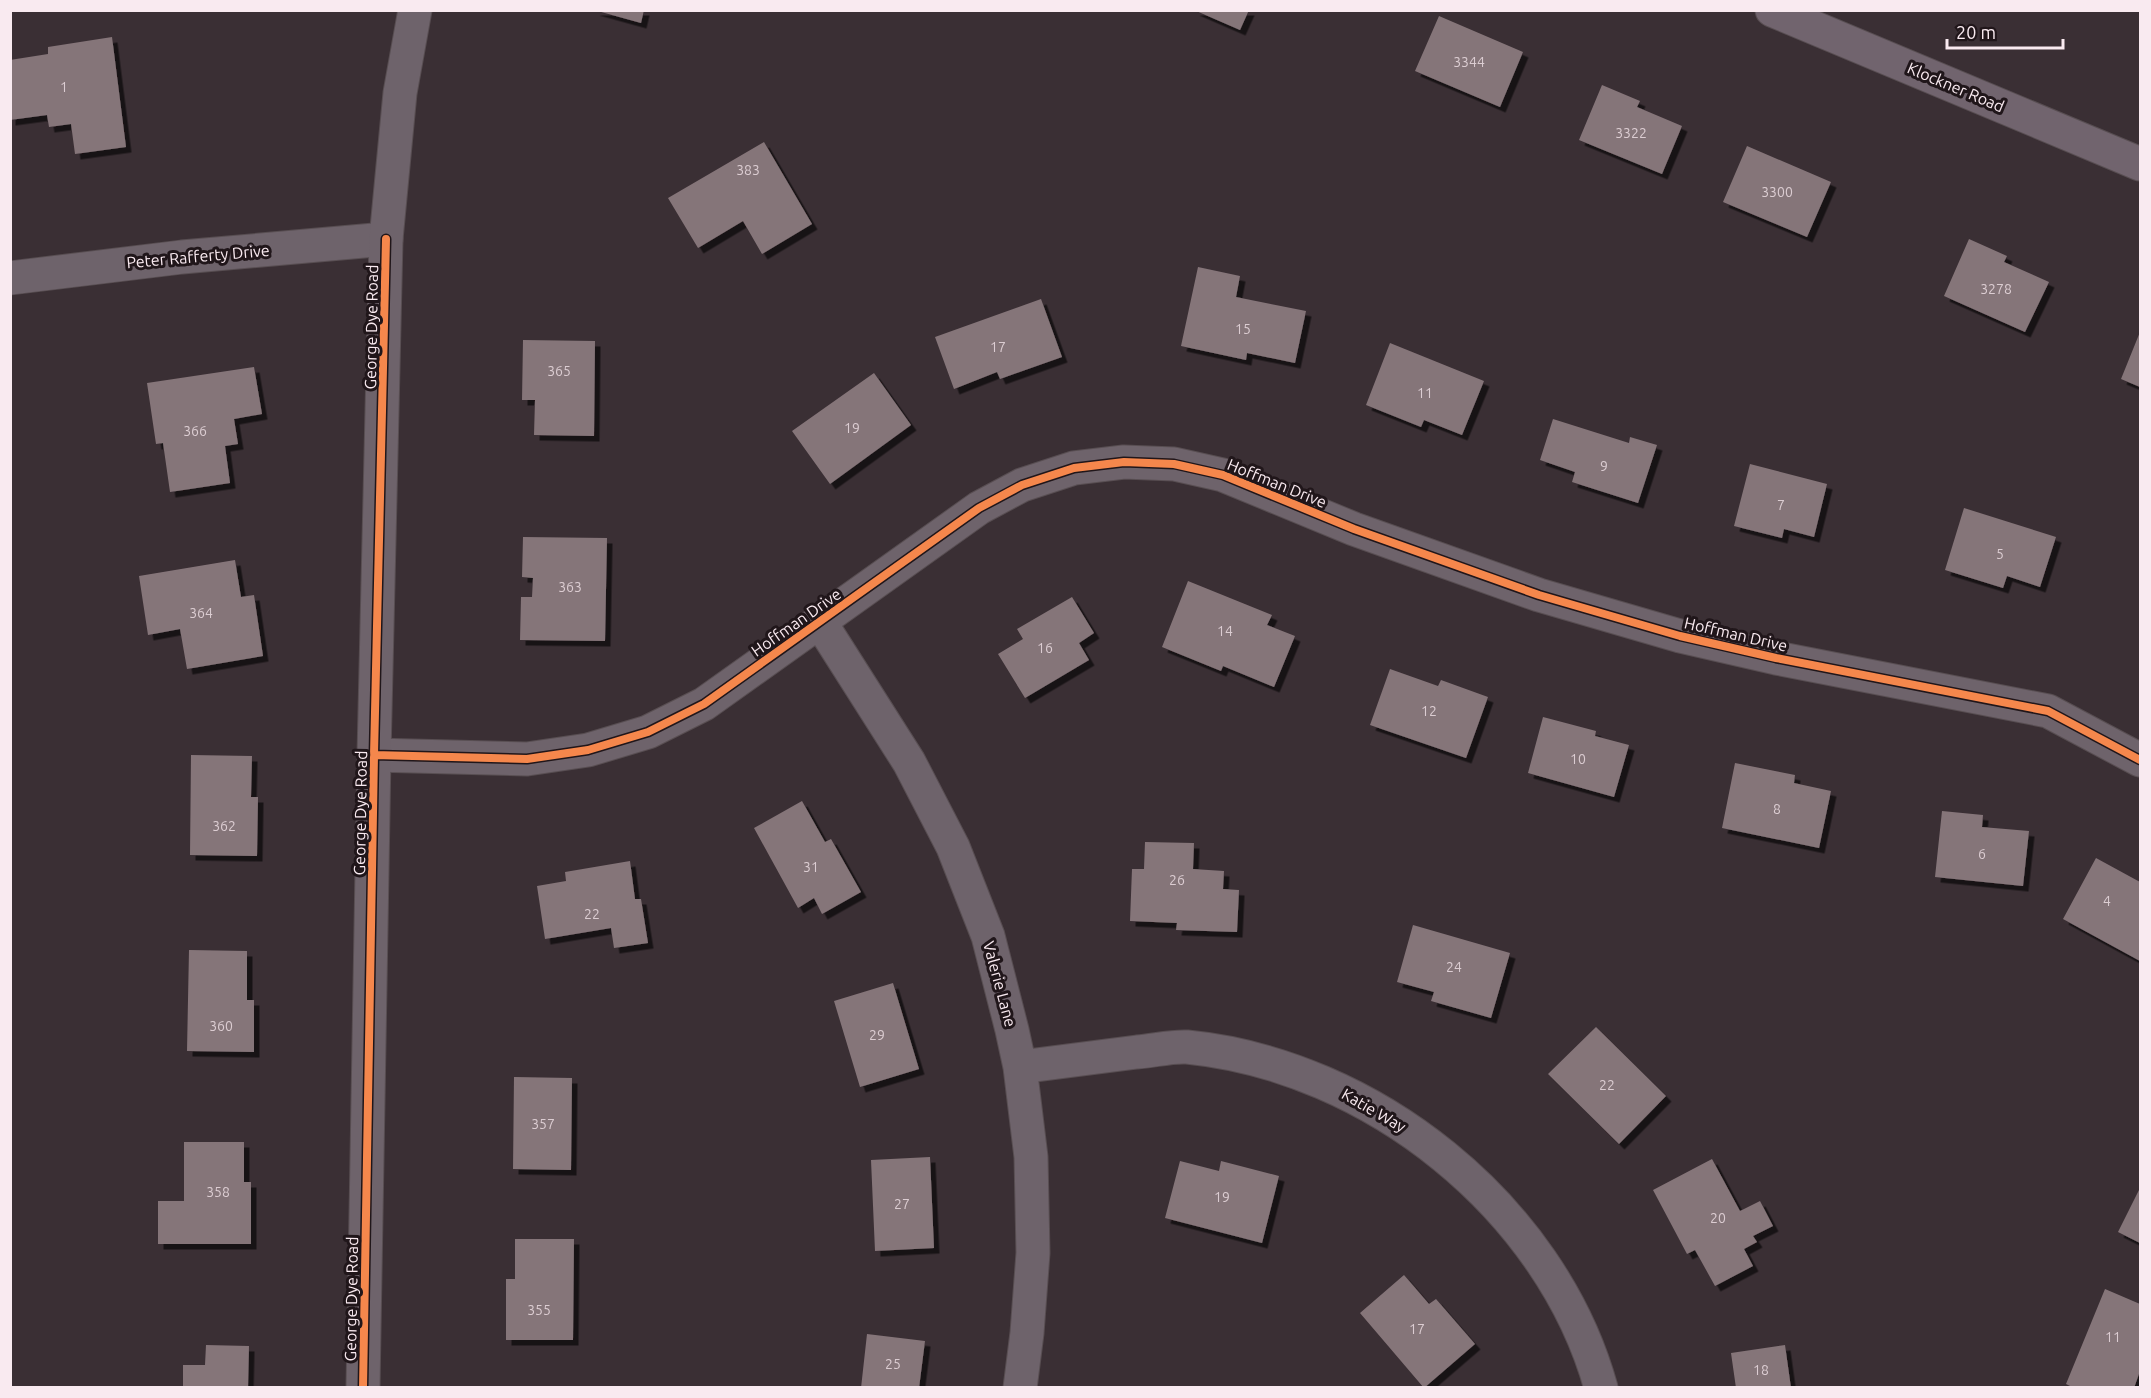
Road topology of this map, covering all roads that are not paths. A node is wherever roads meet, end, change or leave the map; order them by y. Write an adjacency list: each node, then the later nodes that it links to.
1 (415, 10): 4 (street, George Dye Road)
2 (1772, 10): 3 (main road, Klockner Road)
3 (2140, 164)
4 (386, 239): 5 (street, Peter Rafferty Drive); 7 (street, George Dye Road)
5 (10, 278)
6 (820, 622): 7 (street, Hoffman Drive); 8 (street, Hoffman Drive); 9 (street, Valerie Lane)
7 (374, 755): 10 (street, George Dye Road)
8 (2140, 760)
9 (1020, 1067): 11 (street, Valerie Lane); 12 (street, Katie Way)
10 (363, 1388)
11 (1020, 1388)
12 (1601, 1388)

